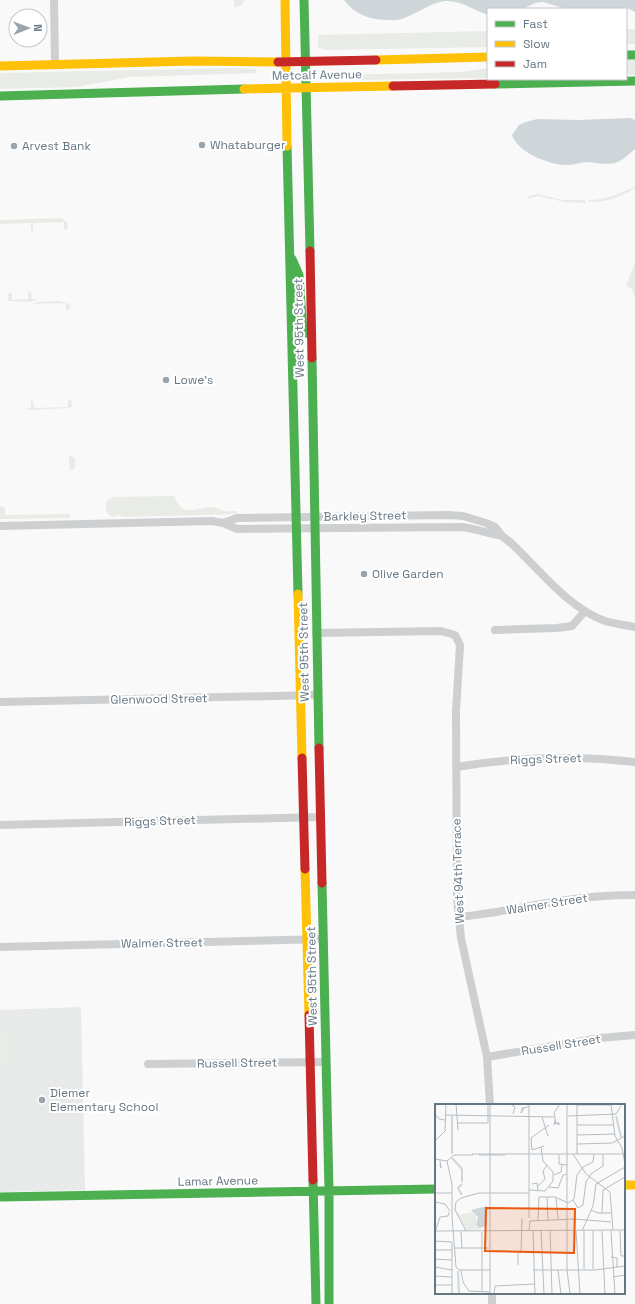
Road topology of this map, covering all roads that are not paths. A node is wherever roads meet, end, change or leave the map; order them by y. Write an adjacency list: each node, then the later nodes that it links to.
1 (54, 0): 7 (street)
2 (285, 0): 6 (main road, West 95th Street)
3 (304, 0): 5 (main road, West 95th Street)
4 (487, 57): 5 (main road, Metcalf Avenue)
5 (305, 61): 6 (main road, Metcalf Avenue); 11 (main road, West 95th Street)
6 (286, 62): 7 (main road, Metcalf Avenue); 10 (main road, West 95th Street)
7 (55, 64): 8 (main road, Metcalf Avenue)
8 (0, 66)
9 (635, 81): 11 (main road, Metcalf Avenue)
10 (287, 87): 11 (main road, Metcalf Avenue); 12 (main road, Metcalf Avenue); 13 (main road, West 95th Street)
11 (306, 87): 14 (main road, West 95th Street)
12 (0, 96)
13 (289, 254): 14 (main road); 16 (main road, West 95th Street)
14 (311, 334): 15 (main road, West 95th Street)
15 (315, 516): 16 (street, Barkley Street); 20 (main road, West 95th Street); 21 (street, Barkley Street)
16 (297, 517): 17 (street, Barkley Street); 19 (main road, West 95th Street)
17 (223, 523): 18 (street, Barkley Street); 19 (street, Barkley Street)
18 (0, 526)
19 (297, 528): 20 (street, Barkley Street); 27 (main road, West 95th Street)
20 (315, 528): 21 (street, Barkley Street); 25 (main road, West 95th Street)
21 (502, 536): 22 (street, Barkley Street)
22 (585, 611): 23 (street); 24 (street)
23 (635, 627)
24 (495, 630)
25 (316, 633): 26 (main road, West 95th Street); 30 (street, West 94th Terrace)
26 (317, 695): 27 (street, Glenwood Street); 32 (main road, West 95th Street)
27 (301, 696): 28 (street, Glenwood Street); 31 (main road, West 95th Street)
28 (0, 702)
29 (635, 762): 30 (street, Riggs Street)
30 (456, 767): 35 (street, West 94th Terrace)
31 (304, 817): 32 (street, Riggs Street); 33 (street, Riggs Street); 37 (main road, West 95th Street)
32 (320, 817): 36 (main road, West 95th Street)
33 (0, 825)
34 (635, 896): 35 (street, Walmer Street)
35 (459, 917): 40 (street, West 94th Terrace)
36 (323, 939): 37 (street, Walmer Street); 42 (main road, West 95th Street)
37 (306, 940): 38 (street, Walmer Street); 41 (main road, West 95th Street)
38 (0, 947)
39 (635, 1035): 40 (street, Russell Street)
40 (487, 1057): 44 (street, West 94th Terrace)
41 (309, 1062): 42 (street, Russell Street); 43 (street, Russell Street); 49 (main road, West 95th Street)
42 (326, 1062): 48 (main road, West 95th Street)
43 (148, 1064)
44 (490, 1104)
45 (635, 1185): 46 (main road)
46 (625, 1186)
47 (435, 1189): 48 (main road, Lamar Avenue)
48 (329, 1190): 49 (main road, Lamar Avenue); 52 (main road, West 95th Street)
49 (312, 1191): 50 (main road, Lamar Avenue); 51 (main road, West 95th Street)
50 (0, 1198)
51 (316, 1304)
52 (329, 1304)

